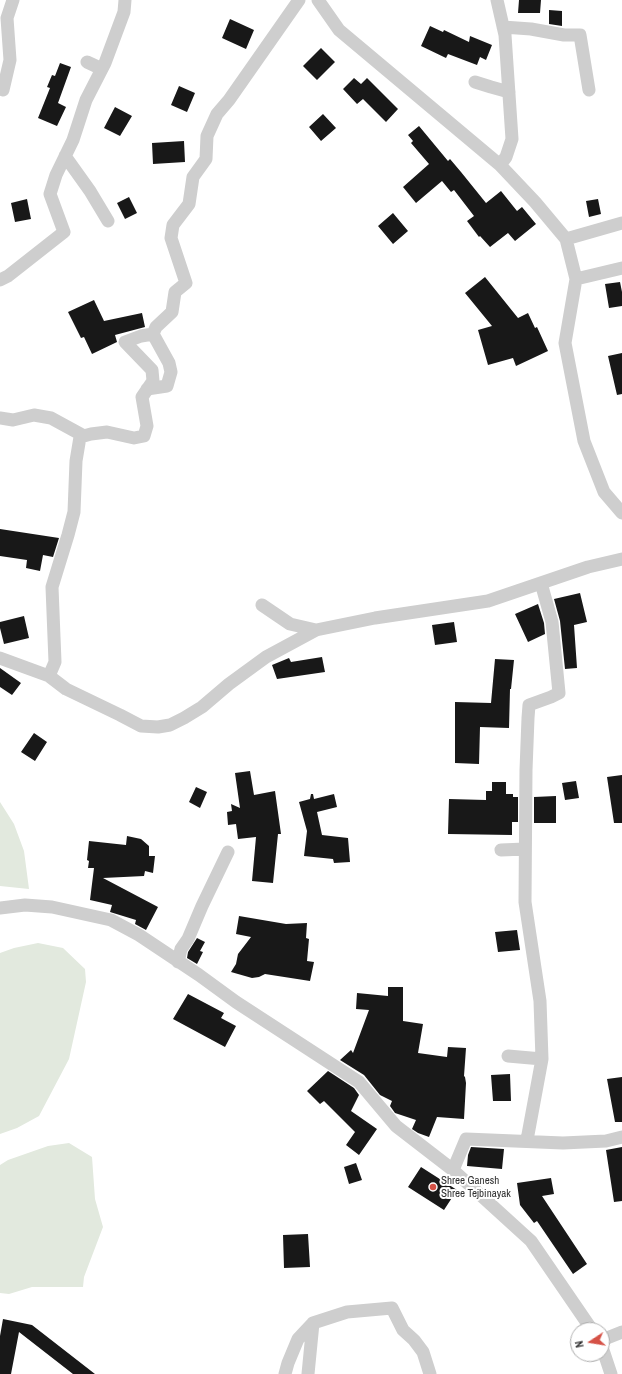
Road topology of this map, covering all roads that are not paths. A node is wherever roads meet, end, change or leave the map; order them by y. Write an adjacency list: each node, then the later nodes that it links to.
1 (13, 0): 10 (street)
2 (125, 0): 8 (street)
3 (299, 0): 21 (street)
4 (318, 0): 14 (street)
5 (497, 0): 6 (street)
6 (503, 27): 11 (street); 12 (street)
7 (87, 62): 8 (street)
8 (102, 69): 13 (street)
9 (475, 82): 12 (street)
10 (4, 90)
11 (589, 90)
12 (509, 92): 14 (street)
13 (65, 156): 15 (street); 20 (street)
14 (500, 165): 17 (street)
15 (108, 221)
16 (622, 223): 17 (street)
17 (566, 239): 19 (street)
18 (622, 268): 19 (street)
19 (576, 279): 25 (street)
20 (0, 280)
21 (153, 334): 22 (street); 22 (street)
22 (147, 389): 24 (street)
23 (0, 418): 24 (street)
24 (84, 436): 31 (street)
25 (622, 513)
26 (622, 559): 27 (street)
27 (541, 583): 29 (street); 32 (street)
28 (262, 605): 29 (street)
29 (316, 630): 31 (street)
30 (0, 658): 31 (street)
31 (49, 676)
32 (525, 849): 33 (street); 38 (street)
33 (501, 850)
34 (228, 852): 36 (street)
35 (0, 908): 36 (street)
36 (178, 962): 41 (street)
37 (508, 1056): 38 (street)
38 (542, 1059): 40 (street)
39 (622, 1137): 40 (street)
40 (528, 1140): 41 (street)
41 (452, 1170): 42 (street)
42 (587, 1322)
43 (313, 1323): 47 (street); 48 (street); 49 (street)
44 (622, 1332): 45 (street)
45 (610, 1337)
46 (608, 1362): 50 (street)
47 (285, 1374)
48 (308, 1374)
49 (430, 1374)
50 (610, 1374)

